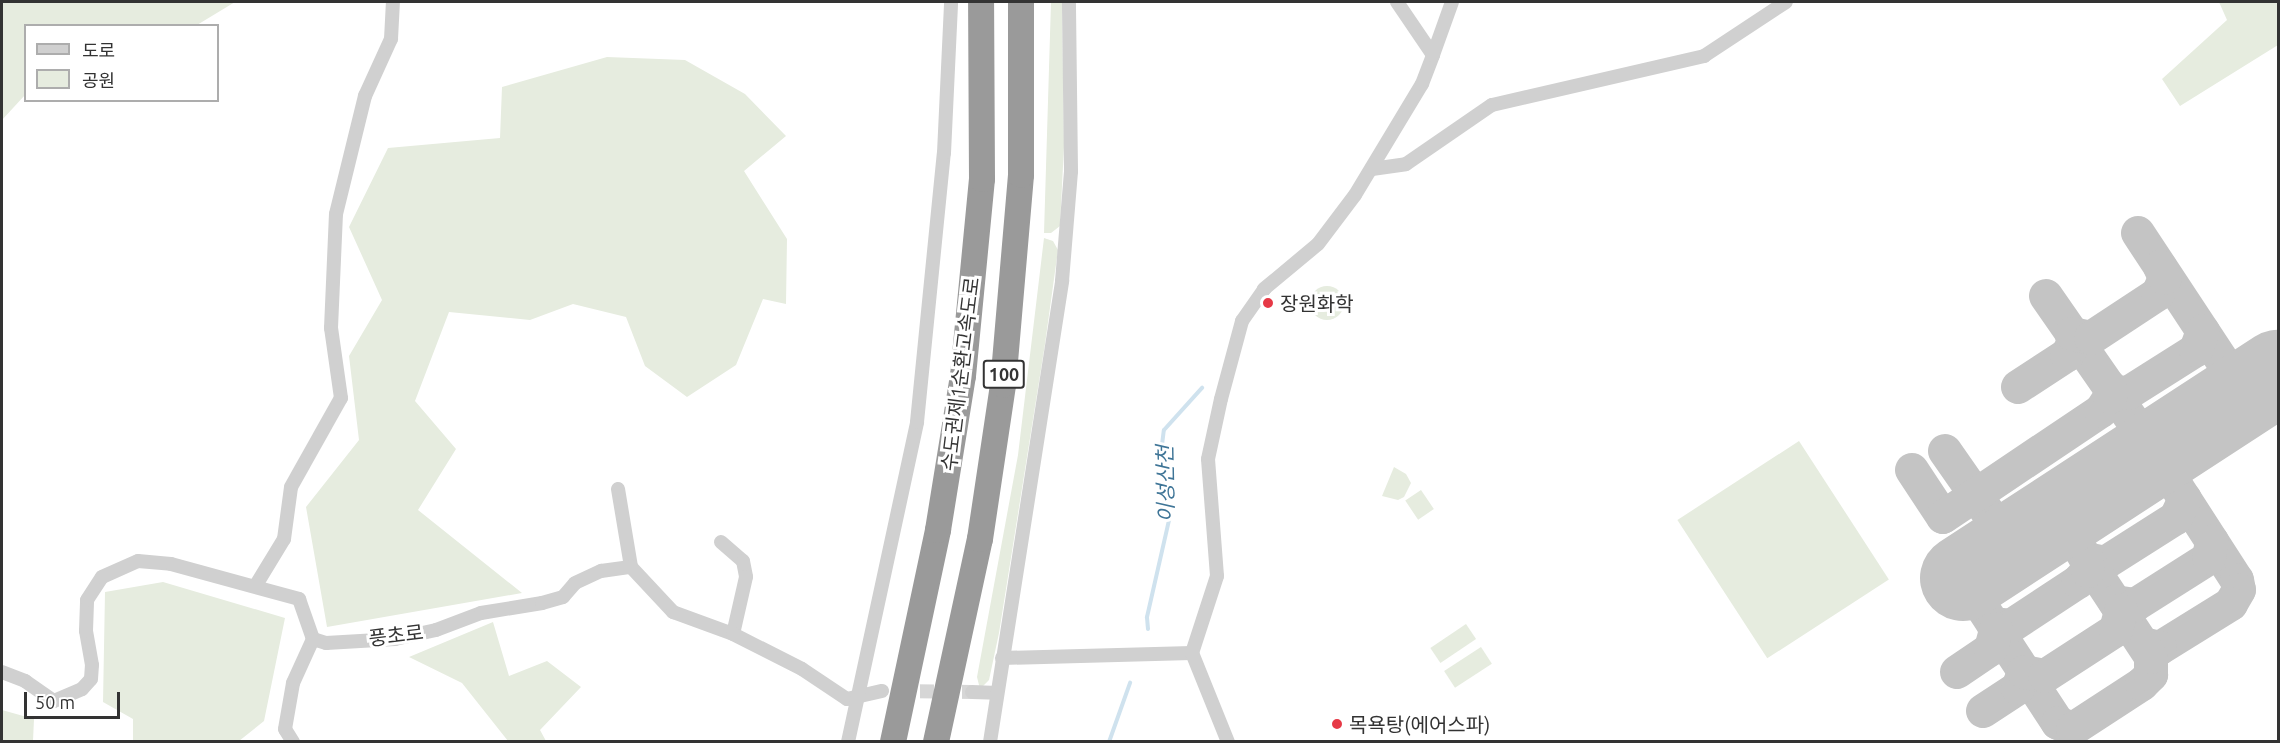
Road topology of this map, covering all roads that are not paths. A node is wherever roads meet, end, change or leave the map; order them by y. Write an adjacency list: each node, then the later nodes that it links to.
1 (393, 2): 14 (street)
2 (951, 2): 23 (street)
3 (981, 2): 26 (highway, 수도권제1순환고속도로 / 100)
4 (1021, 2): 27 (highway, 수도권제1순환고속도로 / 100)
5 (1070, 2): 18 (street)
6 (1397, 2): 9 (street)
7 (1452, 2): 9 (street)
8 (1786, 2): 10 (street)
9 (1433, 55): 10 (street)
10 (1372, 169): 17 (street)
11 (618, 489): 13 (street)
12 (721, 542): 15 (street)
13 (631, 567): 15 (street); 16 (street, 풍초로)
14 (255, 585): 16 (street); 19 (street)
15 (733, 634): 23 (street)
16 (313, 639): 24 (street)
17 (1192, 653): 18 (street); 29 (street)
18 (1002, 658): 22 (street)
19 (2, 672)
20 (882, 691): 23 (street)
21 (972, 692): 22 (street)
22 (997, 693): 28 (street)
23 (858, 696): 25 (street)
24 (292, 741)
25 (848, 741)
26 (893, 741)
27 (936, 741)
28 (990, 741)
29 (1228, 741)

